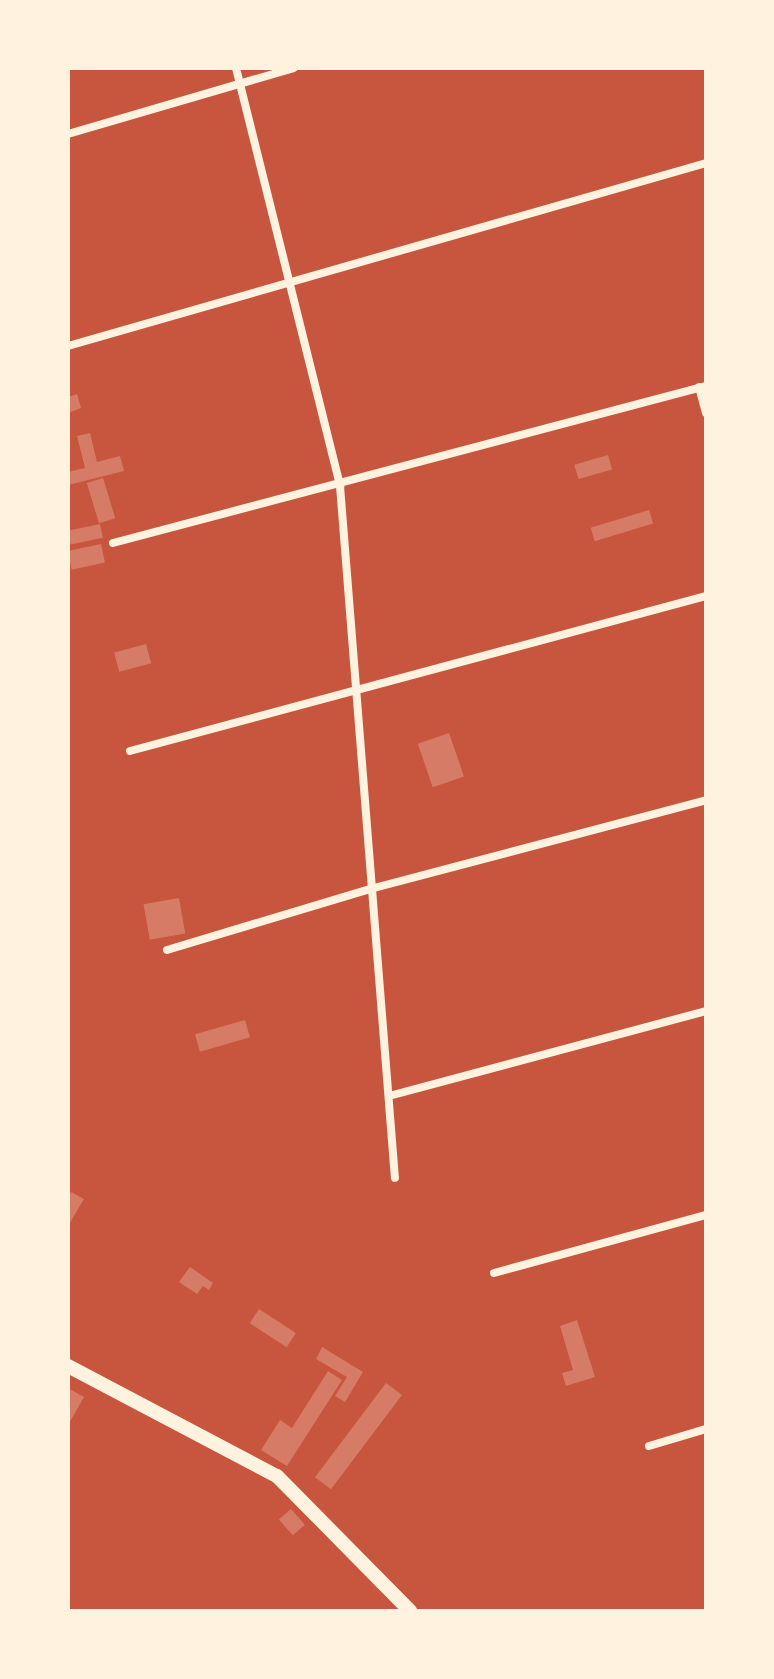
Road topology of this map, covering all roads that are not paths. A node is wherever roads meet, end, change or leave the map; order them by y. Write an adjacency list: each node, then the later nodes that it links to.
1 (236, 68): 3 (street)
2 (294, 68): 3 (street)
3 (240, 83): 4 (street); 6 (street)
4 (68, 134)
5 (706, 163): 6 (street)
6 (292, 283): 7 (street); 10 (street)
7 (68, 346)
8 (702, 386): 9 (street); 10 (street)
9 (706, 413)
10 (340, 486): 11 (street); 13 (street)
11 (113, 543)
12 (706, 596): 13 (street)
13 (357, 693): 14 (street); 16 (street)
14 (130, 751)
15 (706, 800): 16 (street)
16 (374, 888): 17 (street); 19 (street)
17 (167, 950)
18 (706, 1011): 19 (street)
19 (389, 1096): 20 (street)
20 (395, 1178)
21 (706, 1215): 22 (street)
22 (494, 1273)
23 (68, 1366): 26 (street)
24 (706, 1429): 25 (street)
25 (649, 1446)
26 (410, 1611)

